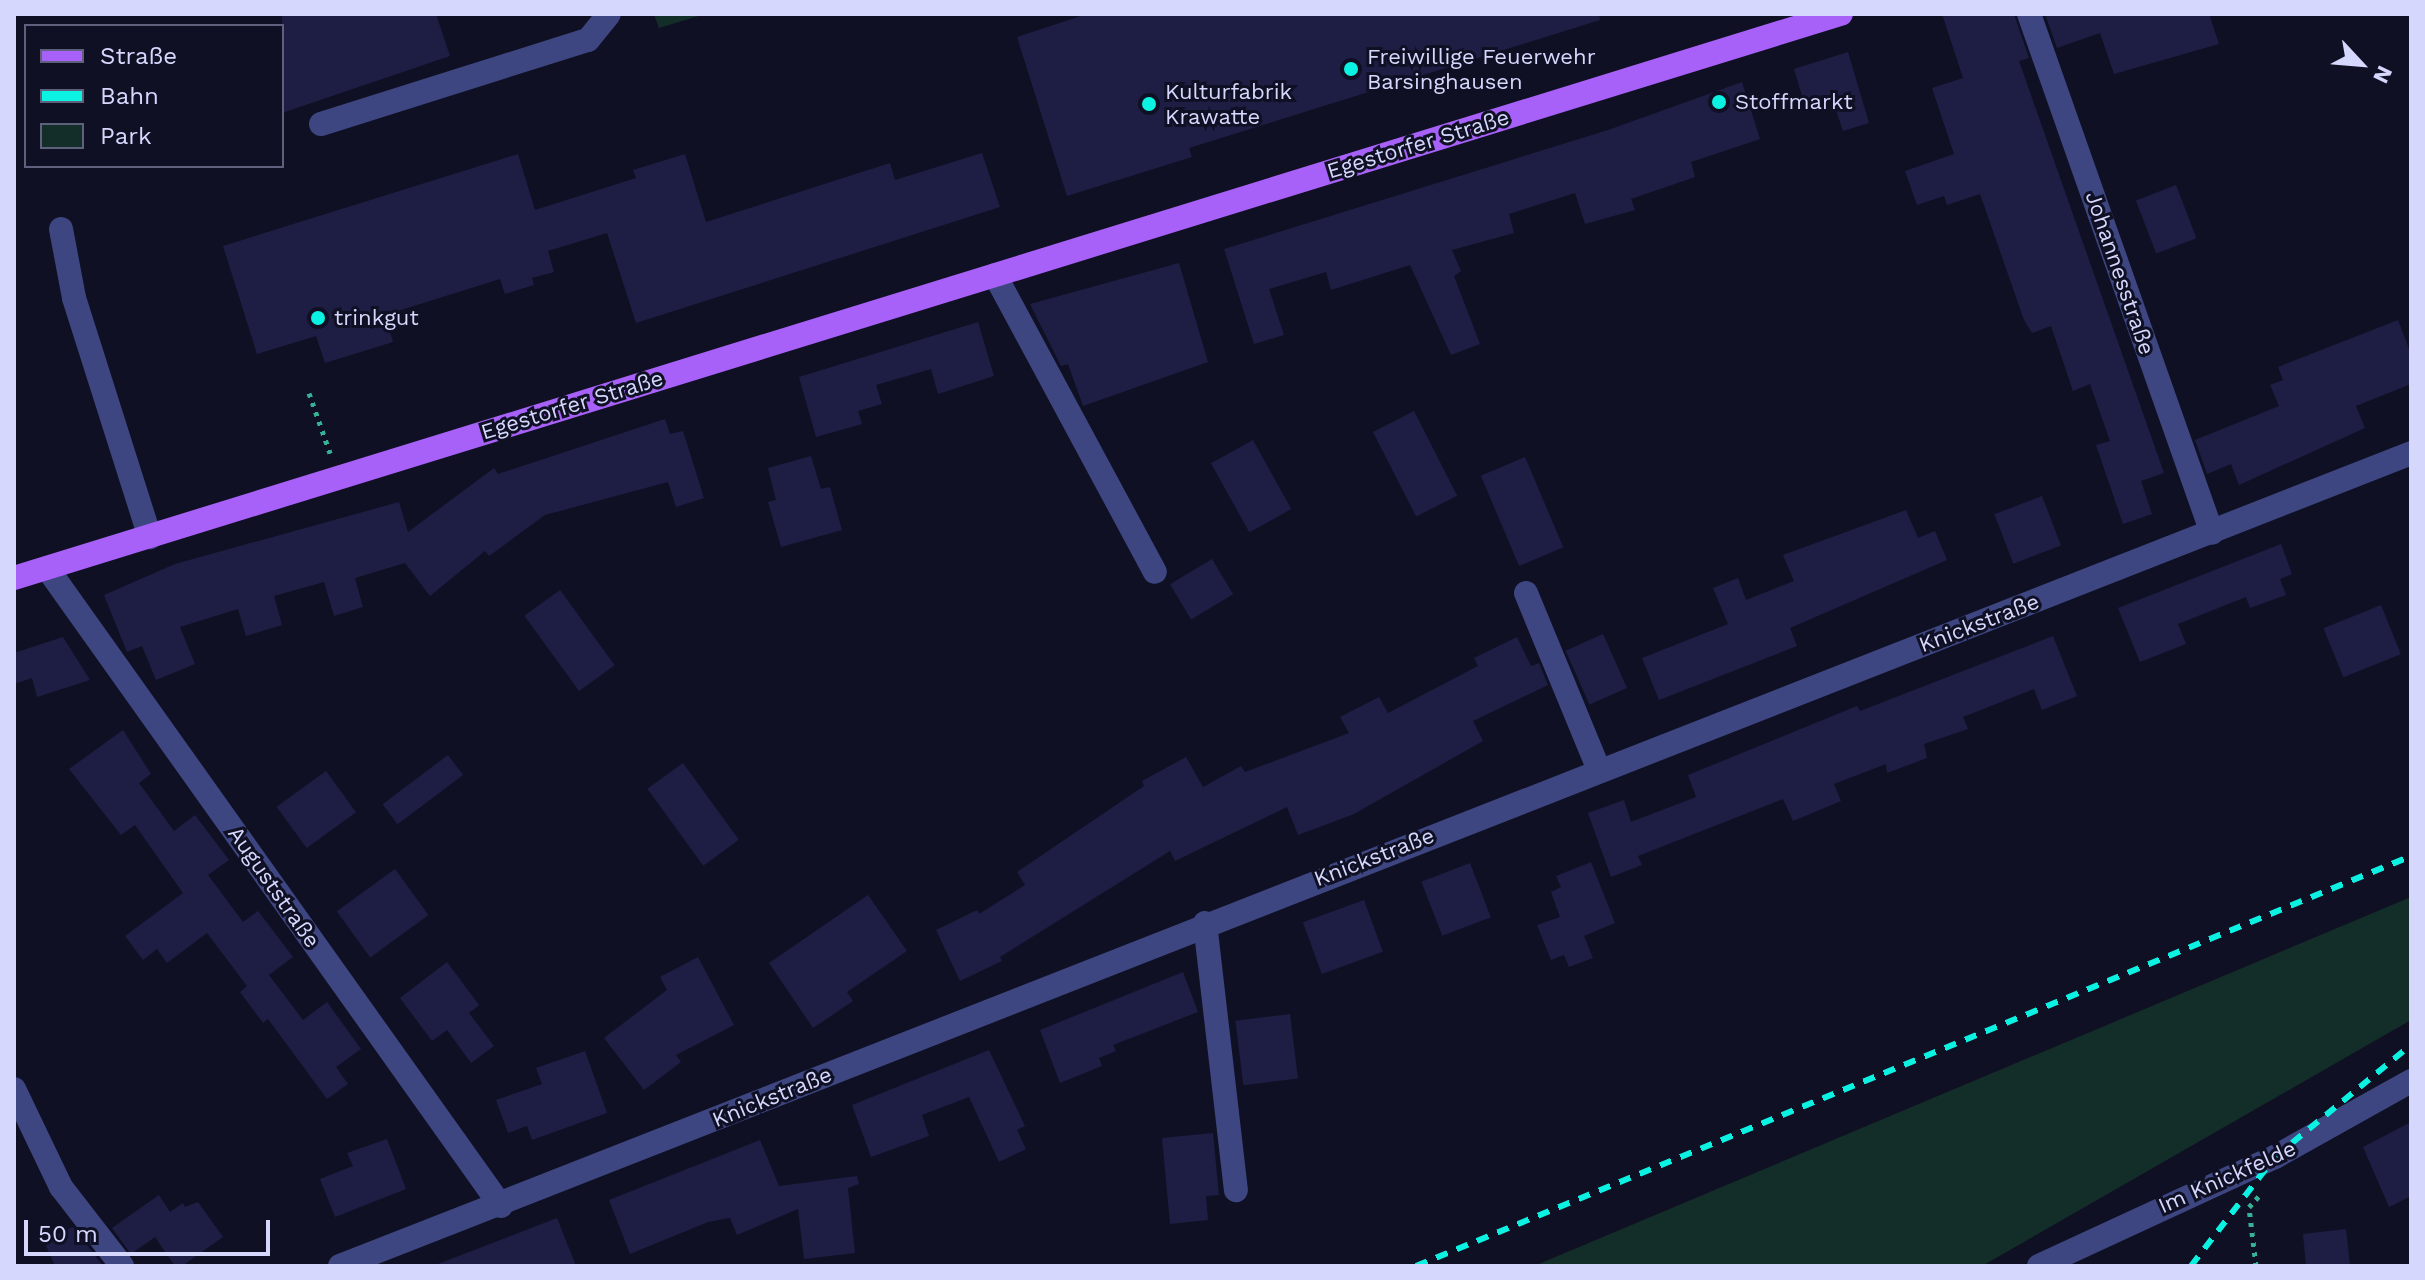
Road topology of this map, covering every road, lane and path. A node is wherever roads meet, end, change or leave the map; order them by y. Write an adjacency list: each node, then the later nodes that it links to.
1 (609, 14): 4 (street)
2 (1841, 14): 6 (main road, Egestorfer Straße)
3 (2029, 14): 10 (street, Johannesstraße)
4 (321, 124)
5 (61, 229): 11 (street)
6 (995, 275): 9 (main road, Egestorfer Straße); 13 (street)
7 (309, 393): 9 (path)
8 (2411, 453): 10 (street, Knickstraße)
9 (338, 477): 11 (main road, Egestorfer Straße)
10 (2212, 533): 16 (street, Knickstraße)
11 (150, 537): 12 (main road, Egestorfer Straße)
12 (47, 568): 14 (main road, Egestorfer Straße); 22 (street, Auguststraße)
13 (1155, 572)
14 (14, 578)
15 (1526, 593): 16 (street)
16 (1599, 770): 17 (street, Knickstraße)
17 (1205, 923): 21 (street); 22 (street, Knickstraße)
18 (2411, 1081): 25 (street, Im Knickfelde)
19 (14, 1089): 23 (street)
20 (2267, 1186): 26 (path)
21 (1236, 1190)
22 (501, 1206): 24 (street, Knickstraße)
23 (122, 1266)
24 (340, 1266)
25 (2039, 1266)
26 (2256, 1266)

